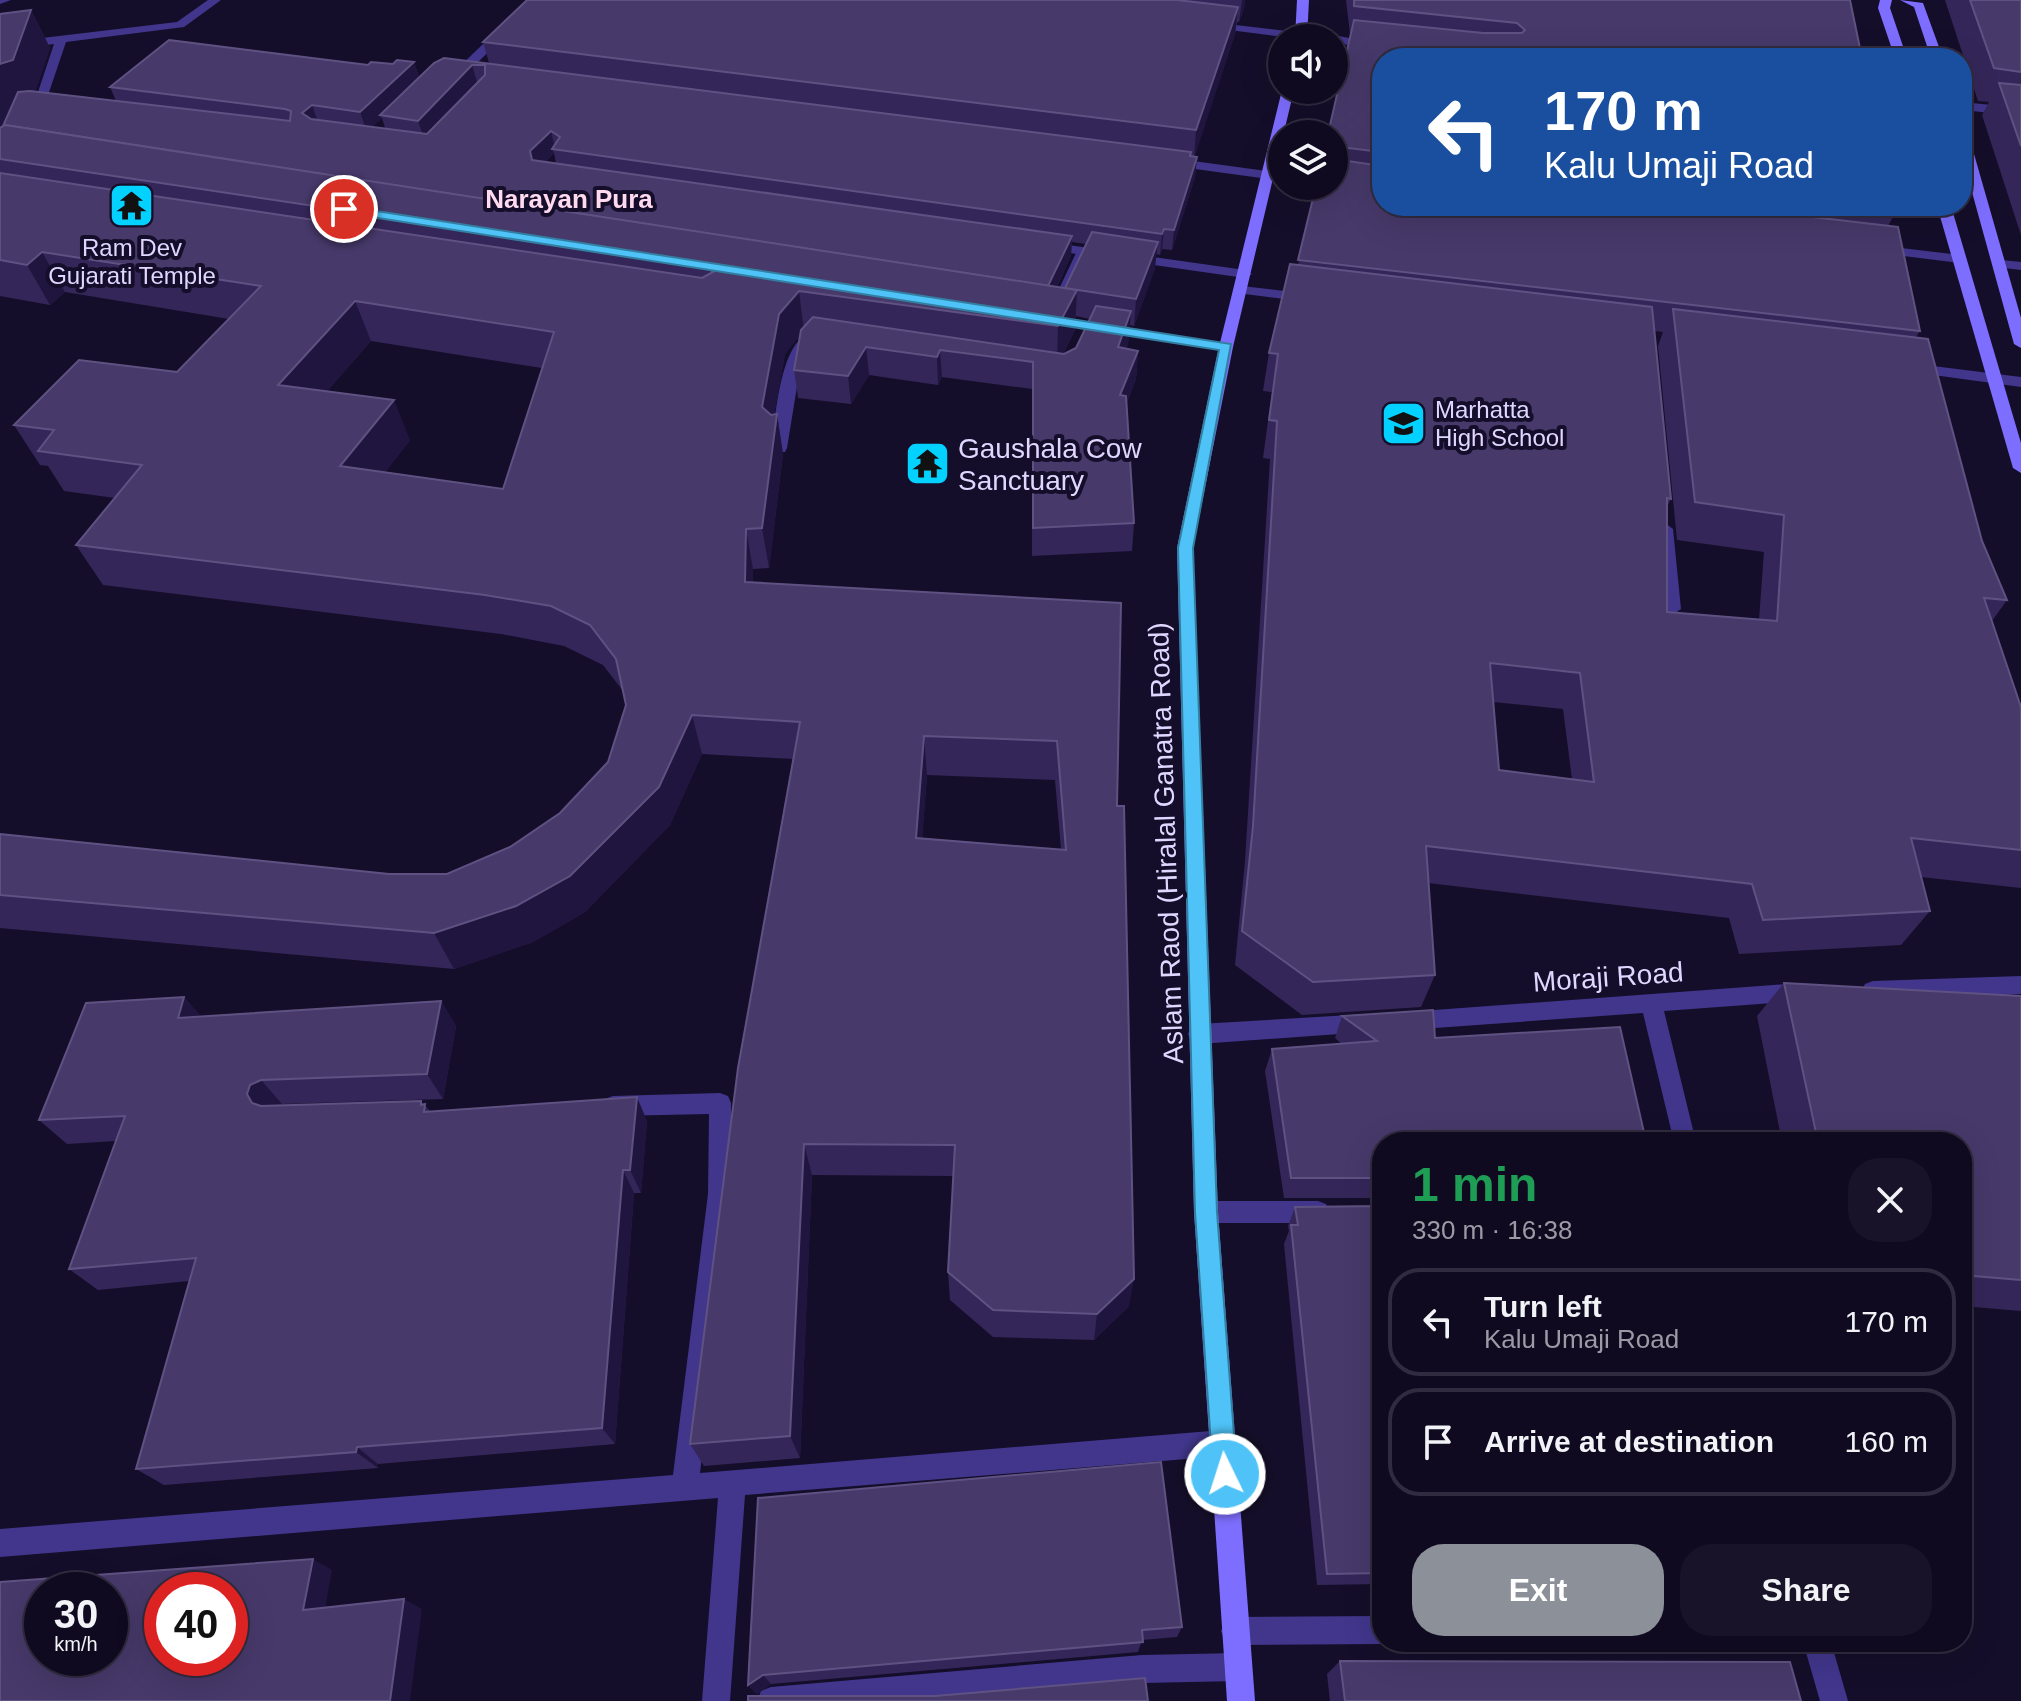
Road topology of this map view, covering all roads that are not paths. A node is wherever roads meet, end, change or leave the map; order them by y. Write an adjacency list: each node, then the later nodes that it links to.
1 (215, 0): 10 (street)
2 (535, 0): 15 (street)
3 (1303, 0): 7 (street)
4 (1886, 0): 13 (street)
5 (1906, 0): 14 (street)
6 (1193, 23): 8 (street)
7 (1302, 24)
8 (1268, 33)
9 (1348, 40): 11 (street)
10 (61, 41): 12 (street); 18 (street)
11 (1382, 44)
12 (0, 47)
13 (1898, 48)
14 (1934, 48)
15 (476, 74)
16 (1972, 107): 17 (street)
17 (2021, 112)
18 (17, 118)
19 (1157, 161): 21 (street)
20 (1972, 167): 28 (street)
21 (1268, 175)
22 (1268, 199): 30 (street, Aslam Raod (Hiralal Ganatra Road))
23 (1947, 216): 27 (street)
24 (1866, 248): 27 (street)
25 (1036, 249): 26 (street)
26 (1080, 256): 30 (street); 34 (street)
27 (1960, 259): 36 (street)
28 (2001, 264): 29 (street); 33 (street)
29 (2021, 266)
30 (1243, 282): 31 (street); 34 (street, Aslam Raod (Hiralal Ganatra Road))
31 (1318, 299)
32 (838, 340): 38 (street)
33 (2021, 344)
34 (1226, 347): 44 (street, Aslam Raod (Hiralal Ganatra Road))
35 (1898, 367): 36 (street)
36 (1992, 377): 37 (street); 39 (street)
37 (2021, 382)
38 (779, 448)
39 (2021, 468)
40 (1663, 514): 41 (street)
41 (1672, 609)
42 (2021, 985): 43 (street, Moraji Road)
43 (1652, 1005): 44 (street, Moraji Road); 46 (street)
44 (1199, 1034): 47 (street, Aslam Raod (Hiralal Ganatra Road))
45 (595, 1107): 51 (street)
46 (1683, 1132)
47 (1206, 1212): 48 (street); 49 (street, Aslam Raod (Hiralal Ganatra Road))
48 (1338, 1212)
49 (1223, 1443): 50 (street); 54 (street, Aslam Raod (Hiralal Ganatra Road))
50 (733, 1481): 51 (street); 57 (street)
51 (685, 1486): 52 (street)
52 (0, 1543)
53 (1372, 1630): 54 (street)
54 (1235, 1631): 56 (street, Aslam Raod (Hiralal Ganatra Road))
55 (1820, 1652): 60 (street)
56 (1238, 1667): 58 (street); 59 (street, Aslam Raod (Hiralal Ganatra Road))
57 (716, 1701)
58 (771, 1701)
59 (1241, 1701)
60 (1834, 1701)

